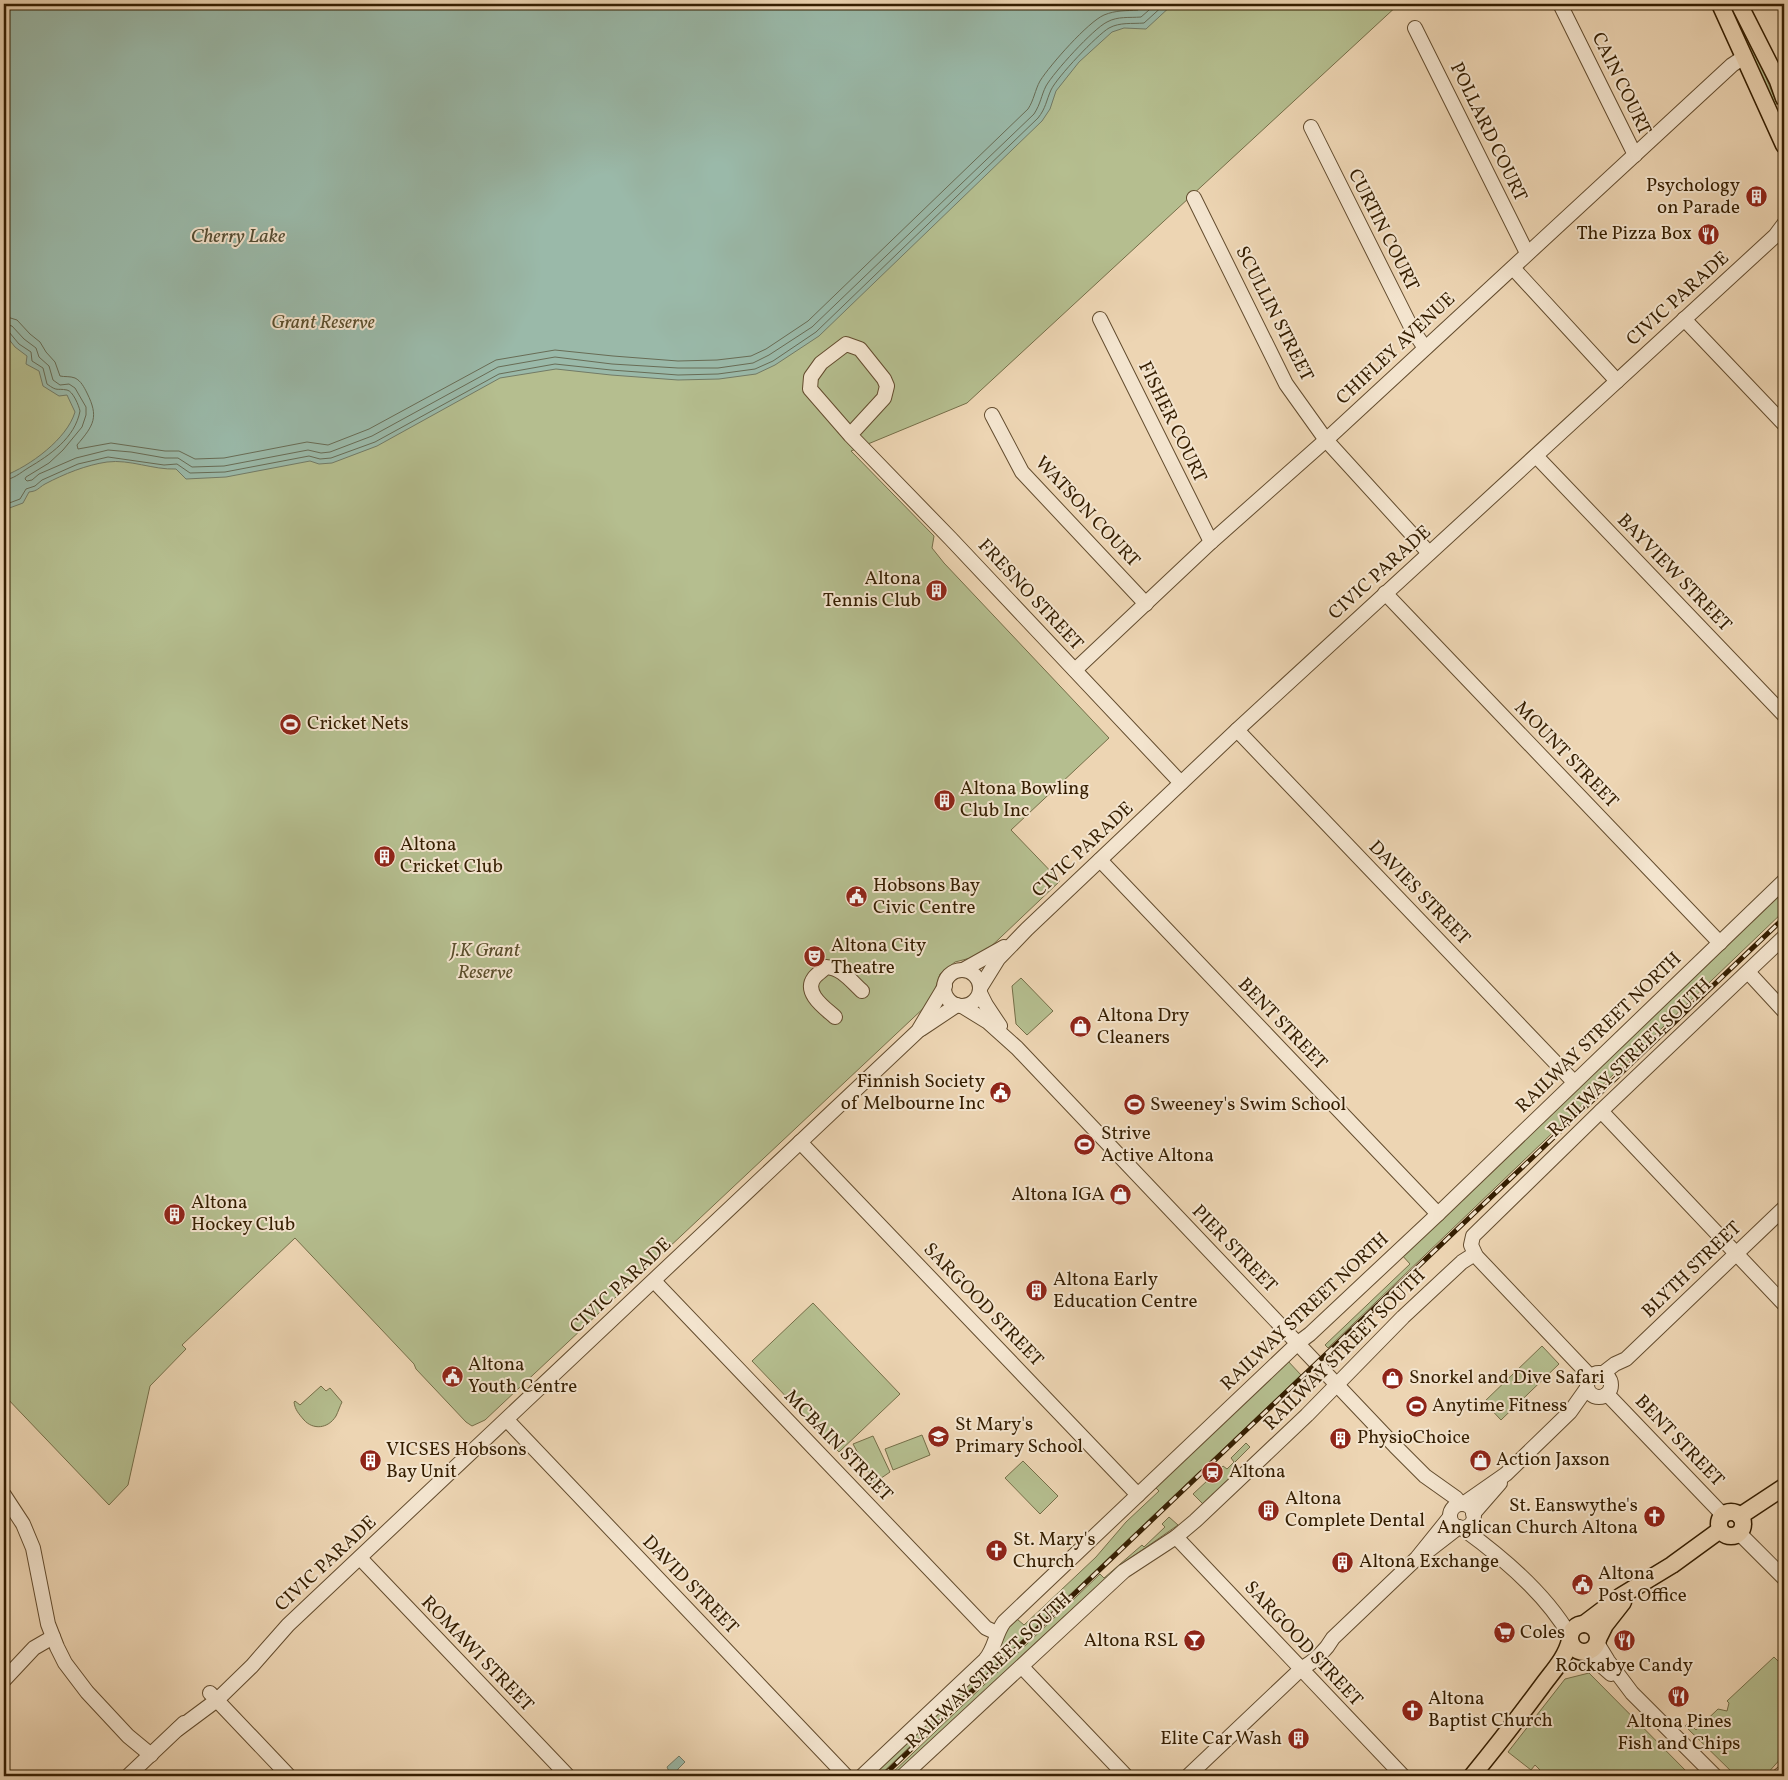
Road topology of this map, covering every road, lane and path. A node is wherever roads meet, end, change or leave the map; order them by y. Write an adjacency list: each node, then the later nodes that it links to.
1 (1560, 4): 9 (street, CAIN COURT)
2 (1720, 4): 5 (main road)
3 (1738, 4): 6 (main road)
4 (1415, 28): 13 (street, POLLARD COURT)
5 (1744, 57): 8 (main road); 9 (street, CHIFLEY AVENUE)
6 (1784, 98)
7 (1311, 127): 17 (street, CURTIN COURT)
8 (1784, 145)
9 (1635, 155): 13 (street, CHIFLEY AVENUE)
10 (1194, 198): 22 (street, SCULLIN STREET)
11 (1784, 224): 12 (street, CIVIC PARADE)
12 (1780, 234): 16 (street, CIVIC PARADE)
13 (1527, 253): 14 (street, CHIFLEY AVENUE)
14 (1513, 268): 17 (street, CHIFLEY AVENUE); 18 (street)
15 (1100, 319): 24 (street, FISHER COURT)
16 (1684, 319): 18 (street, CIVIC PARADE); 20 (street)
17 (1425, 348): 22 (street, CHIFLEY AVENUE)
18 (1616, 381): 23 (street, CIVIC PARADE)
19 (992, 415): 27 (street, WATSON COURT)
20 (1784, 424)
21 (850, 435): 21 (street, FRESNO STREET); 28 (street, FRESNO STREET)
22 (1326, 440): 24 (street, CHIFLEY AVENUE); 25 (street, SCULLIN STREET)
23 (1536, 456): 25 (street, CIVIC PARADE); 29 (street, BAYVIEW STREET)
24 (1211, 542): 27 (street, CHIFLEY AVENUE)
25 (1429, 553): 26 (street, CIVIC PARADE)
26 (1385, 593): 30 (street, CIVIC PARADE); 36 (street, MOUNT STREET)
27 (1146, 604): 28 (street, CHIFLEY AVENUE)
28 (1075, 670): 31 (street, FRESNO STREET)
29 (1784, 715)
30 (1237, 730): 31 (street, CIVIC PARADE); 47 (street, DAVIES STREET)
31 (1181, 783): 32 (street, CIVIC PARADE)
32 (1100, 860): 35 (street, CIVIC PARADE); 51 (street, BENT STREET)
33 (1784, 881): 36 (street, RAILWAY STREET NORTH)
34 (1784, 937): 38 (street, RAILWAY STREET SOUTH)
35 (1013, 942): 37 (street, CIVIC PARADE); 41 (street, CIVIC PARADE)
36 (1720, 943): 47 (street, RAILWAY STREET NORTH)
37 (963, 970): 39 (street); 41 (street)
38 (1748, 972): 43 (street); 48 (street, RAILWAY STREET SOUTH)
39 (945, 986): 42 (street); 45 (street, CIVIC PARADE)
40 (862, 991): 44 (street)
41 (980, 991): 42 (street); 46 (street, PIER STREET)
42 (959, 1006): 45 (street, CIVIC PARADE); 46 (street, PIER STREET)
43 (1784, 1011)
44 (835, 1018)
45 (918, 1031): 49 (street, CIVIC PARADE)
46 (1017, 1048): 56 (street, PIER STREET)
47 (1574, 1082): 51 (street, RAILWAY STREET NORTH)
48 (1601, 1111): 52 (street); 53 (street, RAILWAY STREET SOUTH)
49 (800, 1142): 54 (street, CIVIC PARADE); 64 (street, SARGOOD STREET)
50 (1784, 1208): 52 (street, BLYTH STREET)
51 (1438, 1214): 56 (street, RAILWAY STREET NORTH)
52 (1736, 1254): 55 (street); 58 (street, BLYTH STREET)
53 (1476, 1256): 57 (street, RAILWAY STREET SOUTH); 58 (street, BENT STREET)
54 (654, 1281): 59 (street, CIVIC PARADE); 78 (street, MCBAIN STREET)
55 (1784, 1304)
56 (1298, 1343): 57 (street, PIER STREET); 64 (street, RAILWAY STREET NORTH)
57 (1336, 1384): 61 (street, PIER STREET); 71 (street, RAILWAY STREET SOUTH)
58 (1599, 1385): 60 (street, BLYTH STREET); 69 (street, BENT STREET)
59 (507, 1420): 73 (street, CIVIC PARADE); 92 (street, DAVID STREET)
60 (1506, 1474): 65 (street, BLYTH STREET); 66 (street, BLYTH STREET)
61 (1426, 1476): 65 (street, PIER STREET); 68 (street, PIER STREET)
62 (1784, 1487): 67 (main road)
63 (4, 1495): 80 (street)
64 (1138, 1495): 78 (street, RAILWAY STREET NORTH)
65 (1462, 1504): 66 (street); 68 (street)
66 (1473, 1516): 68 (street); 72 (street, PIER STREET)
67 (1740, 1516): 69 (main road); 70 (main road)
68 (1455, 1521): 72 (street, PIER STREET); 83 (street)
69 (1721, 1522): 70 (main road); 75 (main road)
70 (1739, 1533): 74 (street)
71 (1176, 1537): 82 (street, RAILWAY STREET SOUTH); 83 (street, SARGOOD STREET)
72 (1496, 1553): 76 (street, PIER STREET)
73 (360, 1558): 85 (street, CIVIC PARADE); 91 (street, ROMAWI STREET)
74 (1784, 1578)
75 (1638, 1586): 77 (main road); 81 (main road)
76 (1541, 1597): 77 (street, PIER STREET); 79 (street, PIER STREET)
77 (1583, 1624): 79 (main road); 81 (main road)
78 (997, 1633): 93 (street, RAILWAY STREET NORTH)
79 (1570, 1638): 81 (main road); 86 (main road)
80 (55, 1642): 84 (street); 87 (street)
81 (1591, 1647): 86 (main road); 99 (street)
82 (1022, 1667): 94 (street, RAILWAY STREET SOUTH); 95 (street)
83 (1301, 1669): 96 (street); 97 (street, SARGOOD STREET)
84 (4, 1680)
85 (213, 1696): 87 (street, CIVIC PARADE); 90 (street)
86 (1524, 1710): 98 (main road)
87 (148, 1758): 89 (street, CIVIC PARADE)
88 (1784, 1772): 100 (street)
89 (128, 1776)
90 (289, 1776)
91 (568, 1776)
92 (846, 1776)
93 (862, 1776)
94 (903, 1776)
95 (1126, 1776)
96 (1188, 1776)
97 (1403, 1776)
98 (1472, 1776)
99 (1715, 1776)
100 (1779, 1776)

